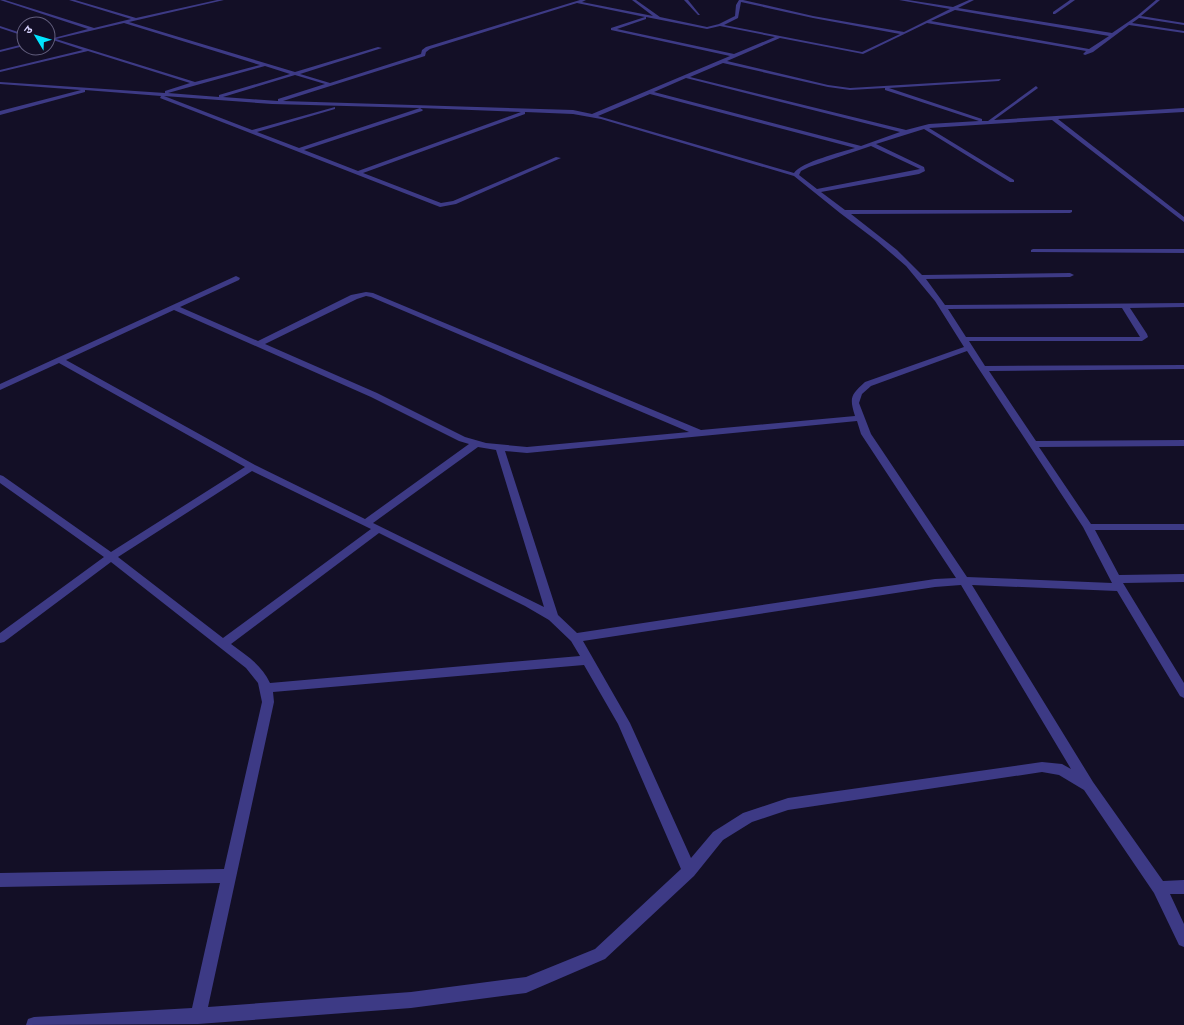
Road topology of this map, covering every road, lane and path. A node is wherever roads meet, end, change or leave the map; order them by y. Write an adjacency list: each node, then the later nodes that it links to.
1 (1, 0): 26 (street)
2 (71, 0): 18 (street)
3 (222, 0): 18 (street)
4 (584, 0): 12 (street)
5 (634, 0): 19 (street)
6 (686, 0): 15 (street)
7 (741, 0): 24 (street); 29 (street)
8 (901, 0): 13 (street)
9 (972, 0): 13 (street)
10 (1073, 0): 14 (street)
11 (1158, 0): 17 (street)
12 (577, 2): 16 (street); 49 (street)
13 (954, 9): 21 (street); 30 (street)
14 (1054, 13)
15 (699, 14)
16 (647, 17): 19 (street); 40 (street)
17 (1138, 18): 22 (street); 23 (street)
18 (135, 19): 20 (street)
19 (660, 20): 24 (street)
20 (124, 22): 26 (street); 42 (street)
21 (927, 22): 29 (street); 38 (street)
22 (1129, 24): 28 (street); 30 (street)
23 (1184, 24)
24 (720, 25): 31 (street)
25 (0, 27): 27 (street)
26 (93, 29): 32 (street)
27 (16, 32)
28 (1184, 32)
29 (904, 33): 31 (street)
30 (1113, 35): 38 (street)
31 (780, 37): 40 (street)
32 (56, 38)
33 (56, 41): 36 (street)
34 (16, 47): 37 (street)
35 (380, 48): 44 (street)
36 (89, 50): 43 (street); 48 (street)
37 (0, 51)
38 (1091, 51): 39 (street)
39 (1084, 55)
40 (735, 56): 41 (street)
41 (722, 61): 45 (street); 50 (street)
42 (265, 65): 44 (street); 48 (street)
43 (0, 71)
44 (292, 73): 49 (street); 56 (street)
45 (686, 77): 53 (street); 68 (street)
46 (999, 80): 50 (street)
47 (0, 83): 52 (street)
48 (193, 84): 55 (street)
49 (330, 84): 57 (street)
50 (882, 87): 65 (street)
51 (1036, 87): 65 (street)
52 (90, 89): 54 (street); 62 (street)
53 (649, 92): 63 (street); 70 (street)
54 (153, 94): 55 (street); 67 (street)
55 (160, 94): 56 (street)
56 (215, 98): 57 (street)
57 (272, 102): 58 (street)
58 (341, 105): 59 (street); 67 (street)
59 (428, 108): 60 (street); 71 (street)
60 (529, 110): 63 (street); 73 (street)
61 (1184, 110): 64 (street)
62 (0, 113)
63 (593, 116): 74 (street)
64 (1053, 118): 65 (street); 79 (street)
65 (988, 121): 66 (street)
66 (924, 127): 68 (street); 75 (street)
67 (252, 132): 71 (street)
68 (906, 132): 69 (street)
69 (871, 144): 70 (street); 76 (street)
70 (860, 147): 74 (street)
71 (298, 150): 73 (street)
72 (558, 158): 73 (street)
73 (358, 173)
74 (796, 175): 76 (street)
75 (1012, 181)
76 (815, 191): 78 (street)
77 (1070, 211): 78 (street)
78 (842, 212): 83 (street)
79 (1184, 220)
80 (1033, 251): 81 (street)
81 (1184, 251)
82 (1070, 275): 83 (street)
83 (920, 277): 88 (street)
84 (236, 278): 87 (street)
85 (1184, 305): 86 (street)
86 (1124, 306): 88 (street); 89 (street)
87 (174, 307): 90 (street); 91 (street)
88 (943, 307): 89 (street)
89 (965, 343): 93 (street); 95 (street)
90 (259, 344): 96 (street); 98 (street)
91 (60, 360): 94 (street); 101 (street)
92 (1184, 367): 93 (street)
93 (983, 369): 99 (street)
94 (0, 387)
95 (859, 418): 96 (street); 109 (street)
96 (700, 432): 100 (street)
97 (1184, 443): 99 (street)
98 (476, 444): 100 (street); 103 (street)
99 (1032, 444): 105 (street)
100 (500, 449): 111 (street)
101 (252, 468): 103 (street); 107 (street)
102 (0, 478): 107 (street)
103 (366, 523): 106 (street)
104 (1184, 527): 105 (street)
105 (1088, 528): 110 (street)
106 (378, 529): 111 (street); 114 (street)
107 (111, 557): 113 (street); 114 (street)
108 (1184, 578): 110 (street)
109 (964, 581): 110 (street); 112 (street); 118 (street)
110 (1117, 583): 117 (street)
111 (554, 617): 112 (street)
112 (575, 638): 115 (street)
113 (0, 639)
114 (222, 644): 116 (street)
115 (588, 660): 116 (street); 119 (street)
116 (267, 688): 120 (street)
117 (1184, 691)
118 (1089, 786): 119 (street); 123 (street)
119 (689, 871): 125 (street)
120 (229, 876): 121 (street); 125 (street)
121 (0, 880)
122 (1184, 887): 123 (street)
123 (1159, 888): 124 (street)
124 (1184, 940)
125 (198, 1016): 126 (street)
126 (34, 1025)

